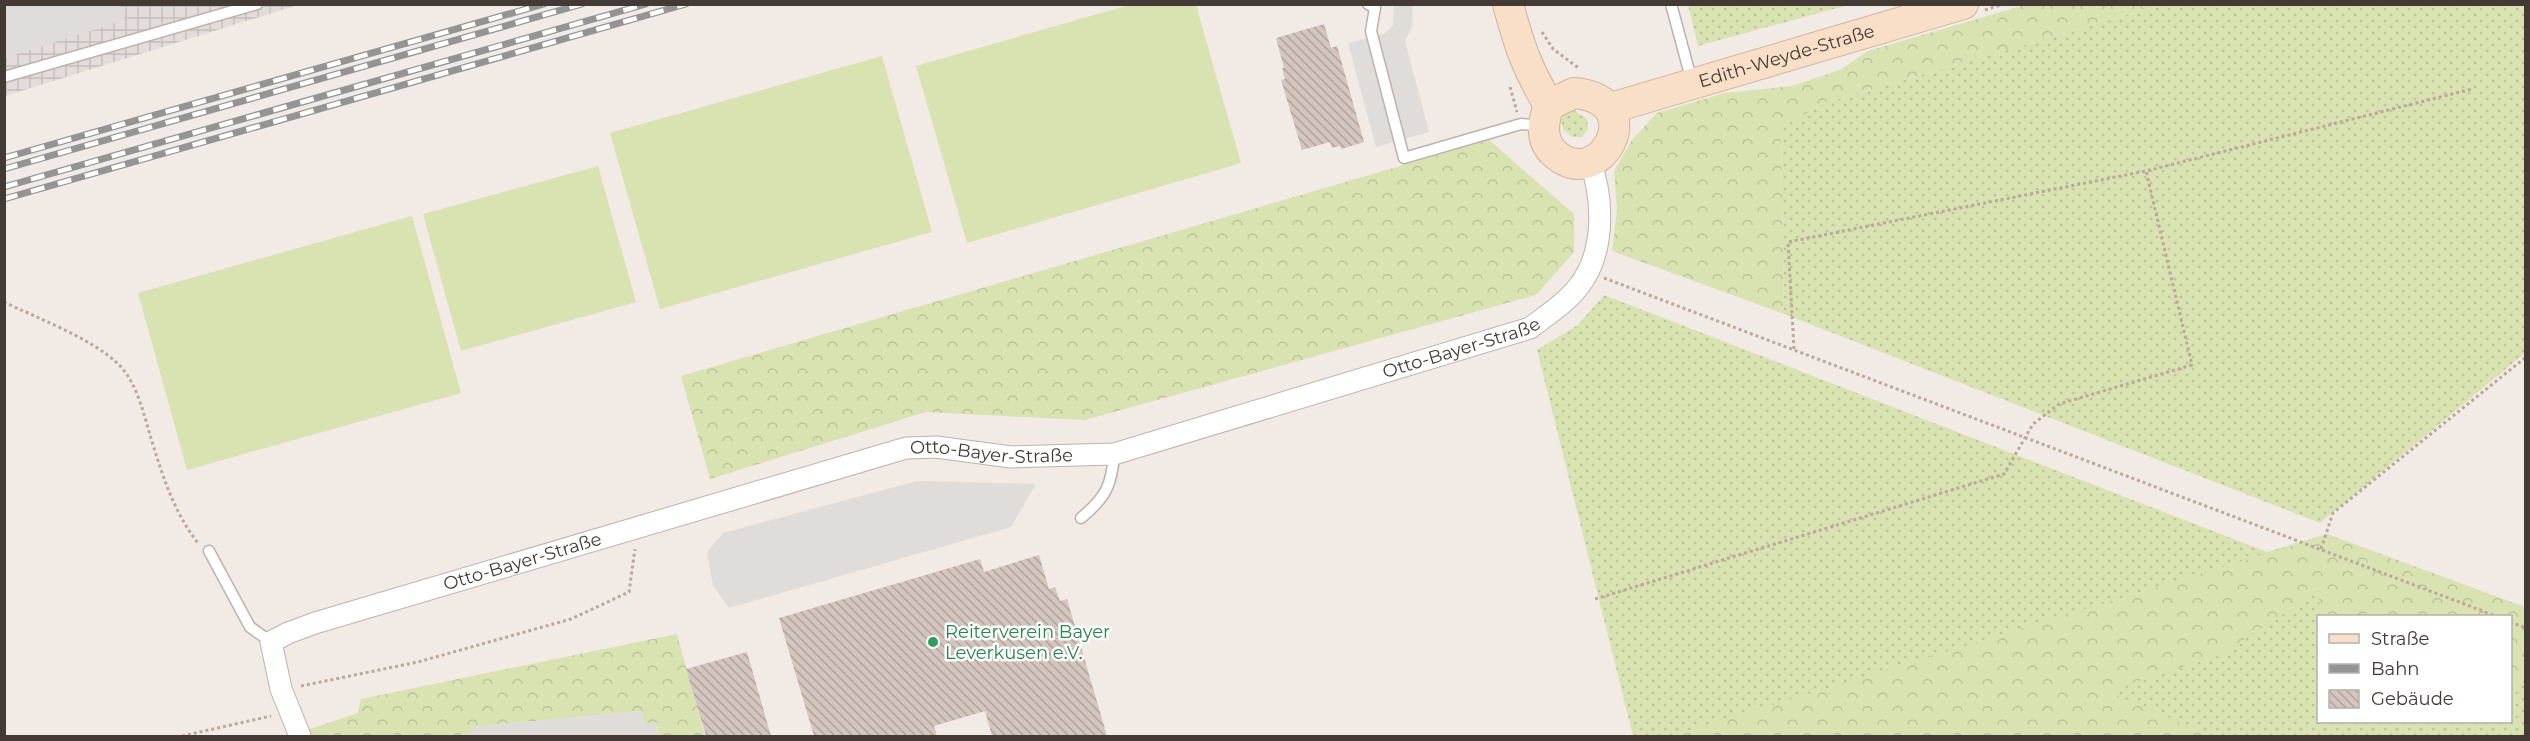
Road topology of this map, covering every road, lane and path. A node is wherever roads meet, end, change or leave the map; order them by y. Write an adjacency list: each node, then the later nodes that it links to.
1 (257, 4): 6 (lane)
2 (1368, 4): 10 (lane)
3 (1508, 4): 10 (street)
4 (1671, 4): 7 (lane)
5 (1963, 4): 7 (street, Edith-Weyde-Straße)
6 (4, 77)
7 (1692, 83): 9 (street, Edith-Weyde-Straße)
8 (2472, 89): 12 (path)
9 (1611, 108): 10 (street); 11 (street)
10 (1546, 116): 11 (street)
11 (1590, 162): 18 (street, Otto-Bayer-Straße)
12 (2146, 171): 15 (path); 17 (path)
13 (1597, 275): 15 (path)
14 (4, 302): 22 (path)
15 (1794, 350): 17 (path)
16 (2526, 357): 21 (path)
17 (2025, 437): 21 (path); 23 (path)
18 (1114, 454): 19 (lane); 20 (street, Otto-Bayer-Straße)
19 (1081, 518)
20 (632, 528): 27 (street, Otto-Bayer-Straße); 28 (path)
21 (2321, 549): 24 (path)
22 (209, 551): 27 (lane)
23 (1595, 599)
24 (2493, 615)
25 (2512, 622): 26 (path)
26 (2526, 628)
27 (270, 642): 28 (street)
28 (284, 698): 29 (path); 30 (street)
29 (182, 736)
30 (300, 736)

